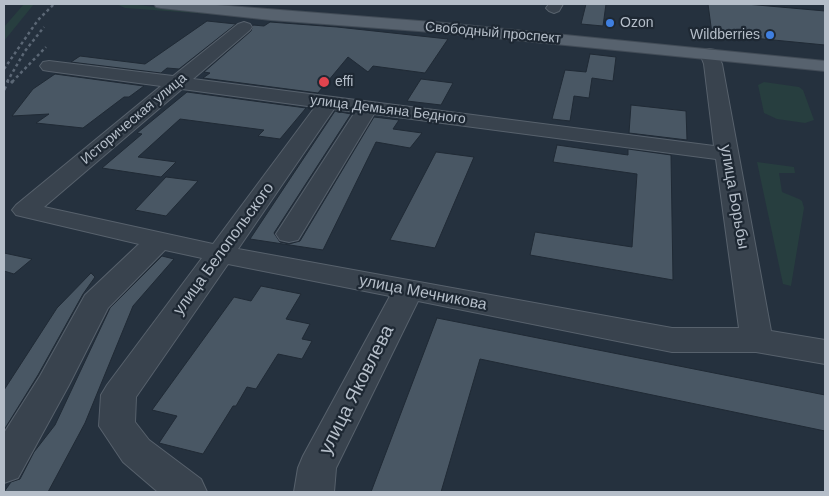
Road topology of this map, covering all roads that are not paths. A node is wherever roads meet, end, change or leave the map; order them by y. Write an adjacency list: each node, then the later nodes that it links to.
1 (161, 4): 4 (main road, Свободный проспект)
2 (246, 4): 5 (main road, Свободный проспект)
3 (244, 28): 8 (street, Историческая улица)
4 (709, 54): 7 (main road, Свободный проспект); 11 (street, улица Борьбы)
5 (825, 57)
6 (49, 66): 8 (street, улица Демьяна Бедного)
7 (825, 66)
8 (177, 83): 9 (street, улица Демьяна Бедного); 12 (street, Историческая улица)
9 (329, 102): 10 (street, улица Демьяна Бедного); 15 (street, улица Белопольского)
10 (368, 107): 11 (street, улица Демьяна Бедного); 13 (street)
11 (727, 154): 17 (street, улица Борьбы)
12 (25, 210): 14 (street, улица Мечникова)
13 (289, 234)
14 (158, 240): 15 (street, улица Мечникова); 19 (street)
15 (221, 254): 16 (street, улица Мечникова); 20 (street, улица Белопольского)
16 (408, 291): 17 (street, улица Мечникова); 21 (street, улица Яковлева)
17 (756, 340): 18 (street, улица Мечникова)
18 (825, 352)
19 (4, 466)
20 (187, 492)
21 (314, 492)

